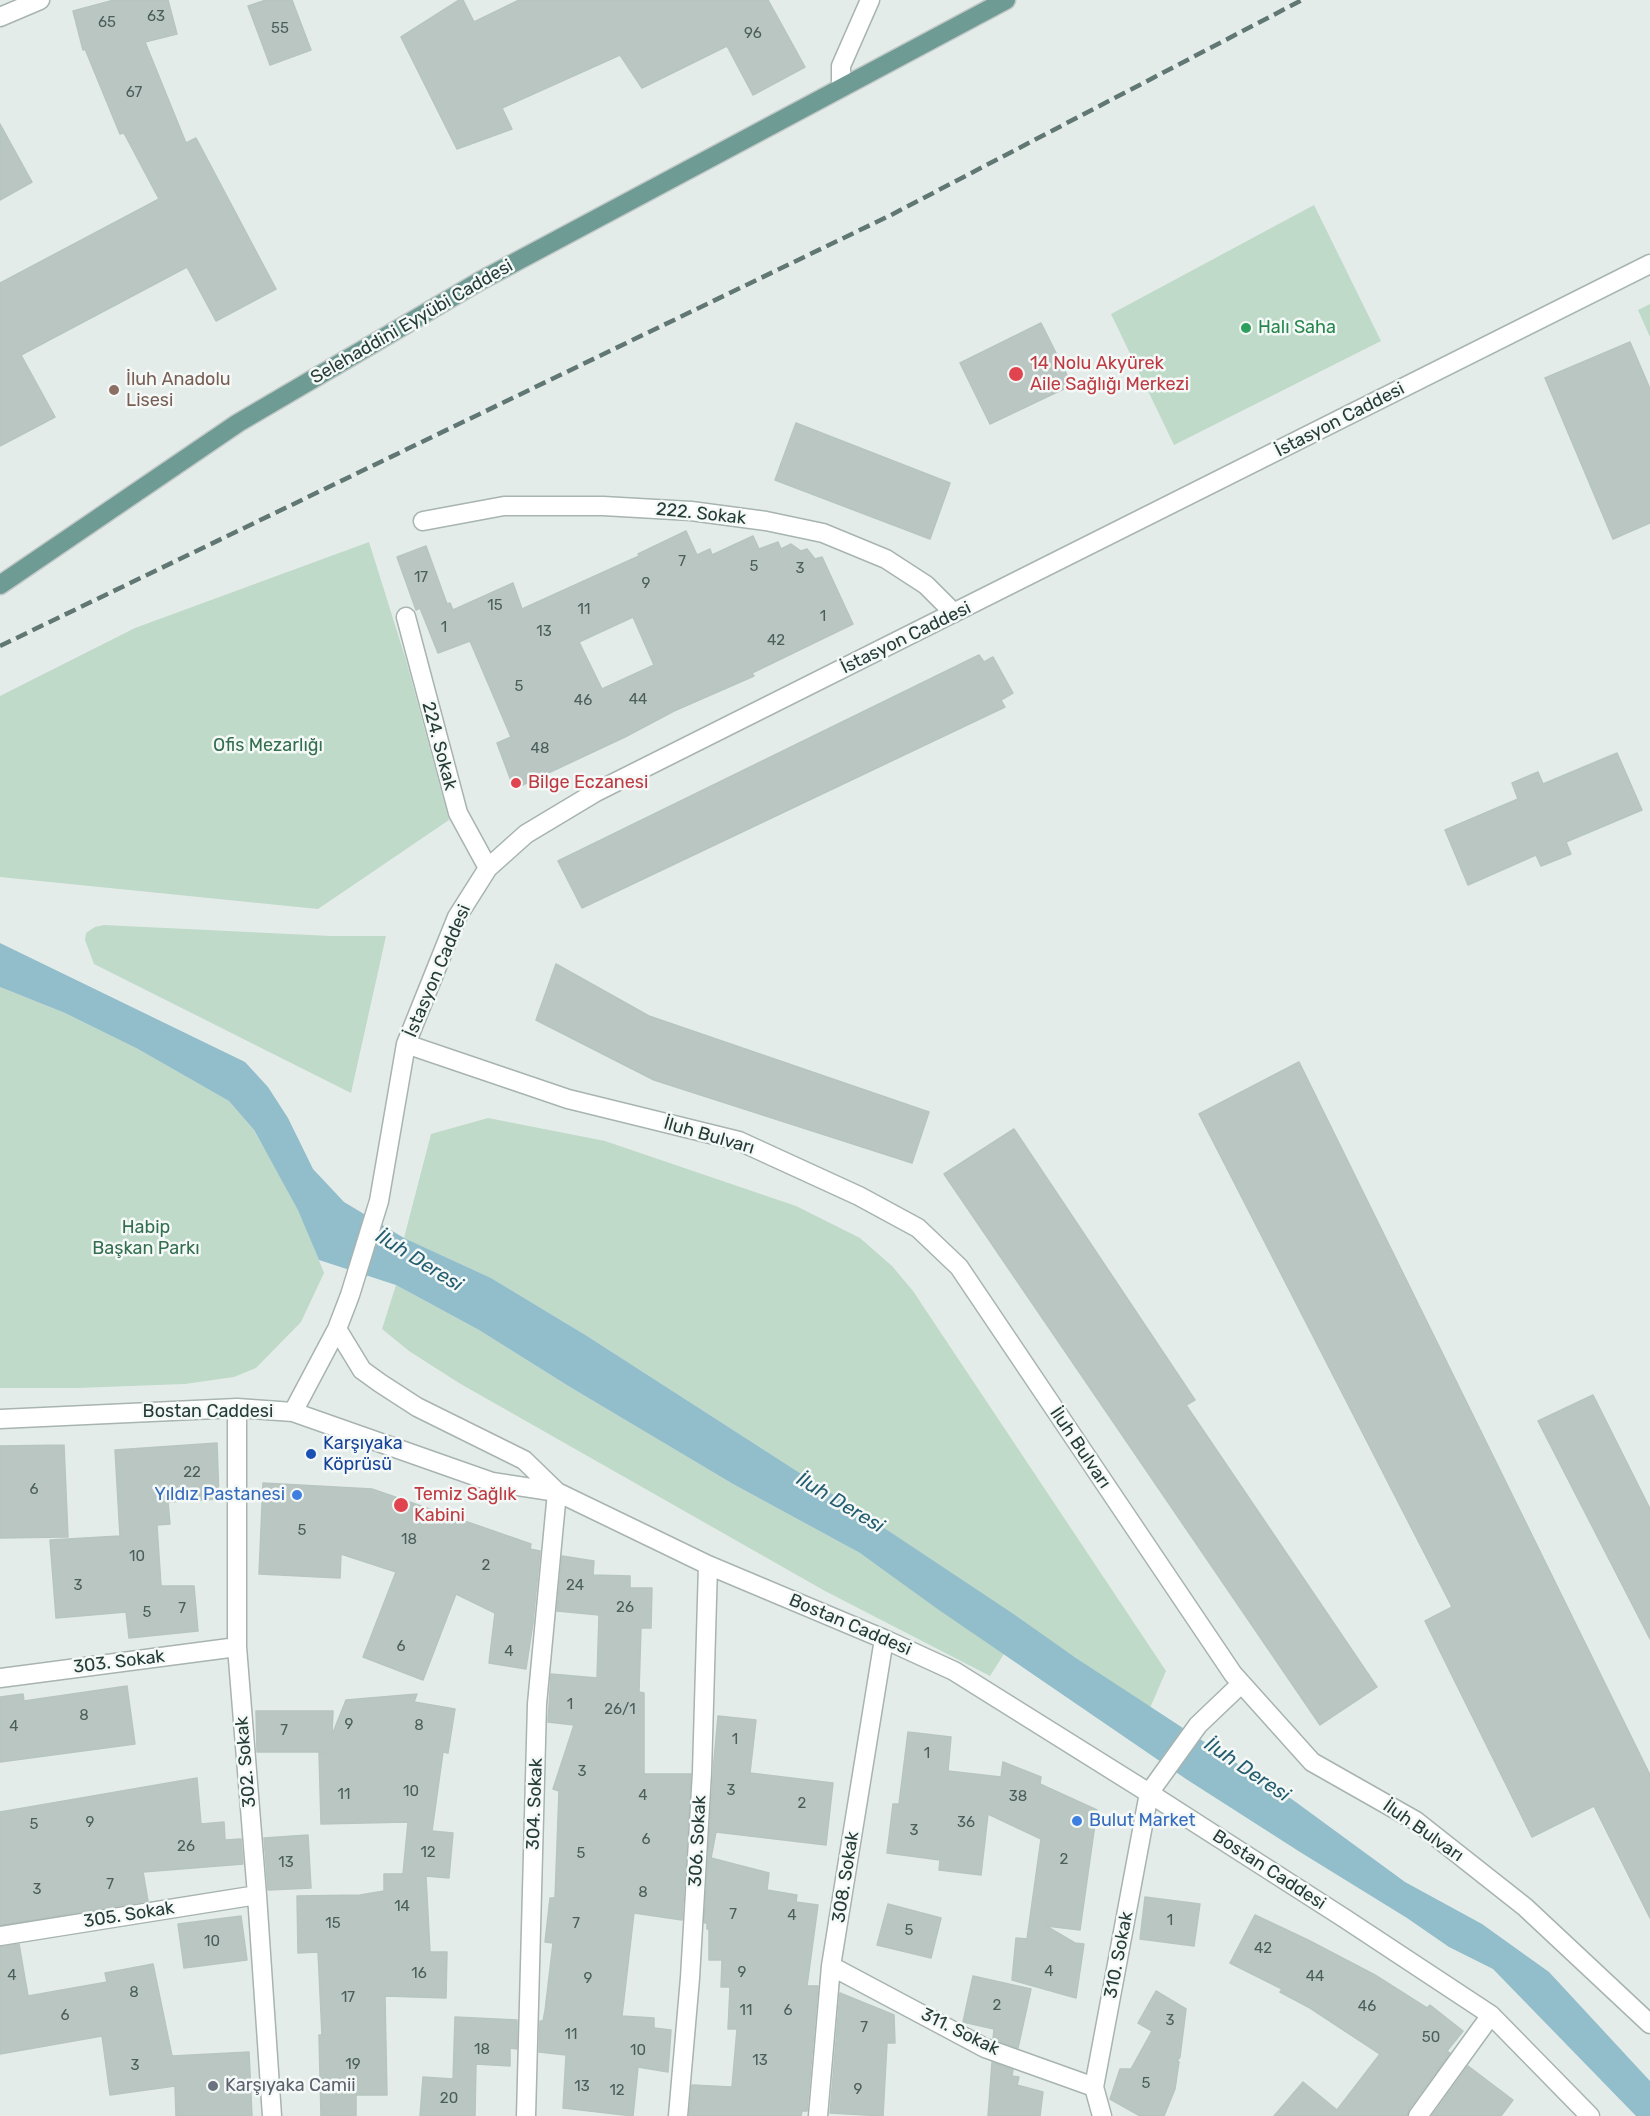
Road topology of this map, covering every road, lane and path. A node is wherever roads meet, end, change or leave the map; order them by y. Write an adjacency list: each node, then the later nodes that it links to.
1 (40, 0): 4 (street)
2 (870, 0): 5 (street)
3 (1006, 0): 5 (main road, Selehaddini Eyyübi Caddesi)
4 (0, 17)
5 (841, 88): 8 (main road, Selehaddini Eyyübi Caddesi)
6 (1650, 264): 9 (street, İstasyon Caddesi)
7 (423, 521): 9 (street, 222. Sokak)
8 (0, 585)
9 (954, 614): 11 (street, İstasyon Caddesi)
10 (406, 617): 11 (street, 224. Sokak)
11 (488, 868): 12 (street, İstasyon Caddesi)
12 (406, 1044): 13 (street, İstasyon Caddesi); 22 (street, İluh Bulvarı)
13 (337, 1329): 15 (street); 17 (street)
14 (237, 1408): 15 (street, Bostan Caddesi); 16 (street, Bostan Caddesi); 20 (street, 302. Sokak)
15 (293, 1412): 17 (street, Bostan Caddesi)
16 (0, 1419)
17 (557, 1492): 18 (street, Bostan Caddesi); 31 (street, 304. Sokak)
18 (708, 1565): 19 (street, Bostan Caddesi); 32 (street, 306. Sokak)
19 (884, 1639): 23 (street, Bostan Caddesi); 26 (street, 308. Sokak)
20 (237, 1647): 21 (street, 303. Sokak); 24 (street, 302. Sokak)
21 (0, 1677)
22 (1241, 1684): 23 (street); 28 (street, İluh Bulvarı)
23 (1149, 1793): 27 (street, Bostan Caddesi); 29 (street, 310. Sokak)
24 (257, 1895): 25 (street, 305. Sokak); 30 (street, 302. Sokak)
25 (0, 1936)
26 (831, 1966): 29 (street, 311. Sokak); 33 (street, 308. Sokak)
27 (1491, 2015): 35 (street); 36 (street, Bostan Caddesi)
28 (1650, 2024)
29 (1094, 2086): 34 (street, 310. Sokak)
30 (272, 2116)
31 (526, 2116)
32 (678, 2116)
33 (818, 2116)
34 (1102, 2116)
35 (1418, 2116)
36 (1590, 2116)

